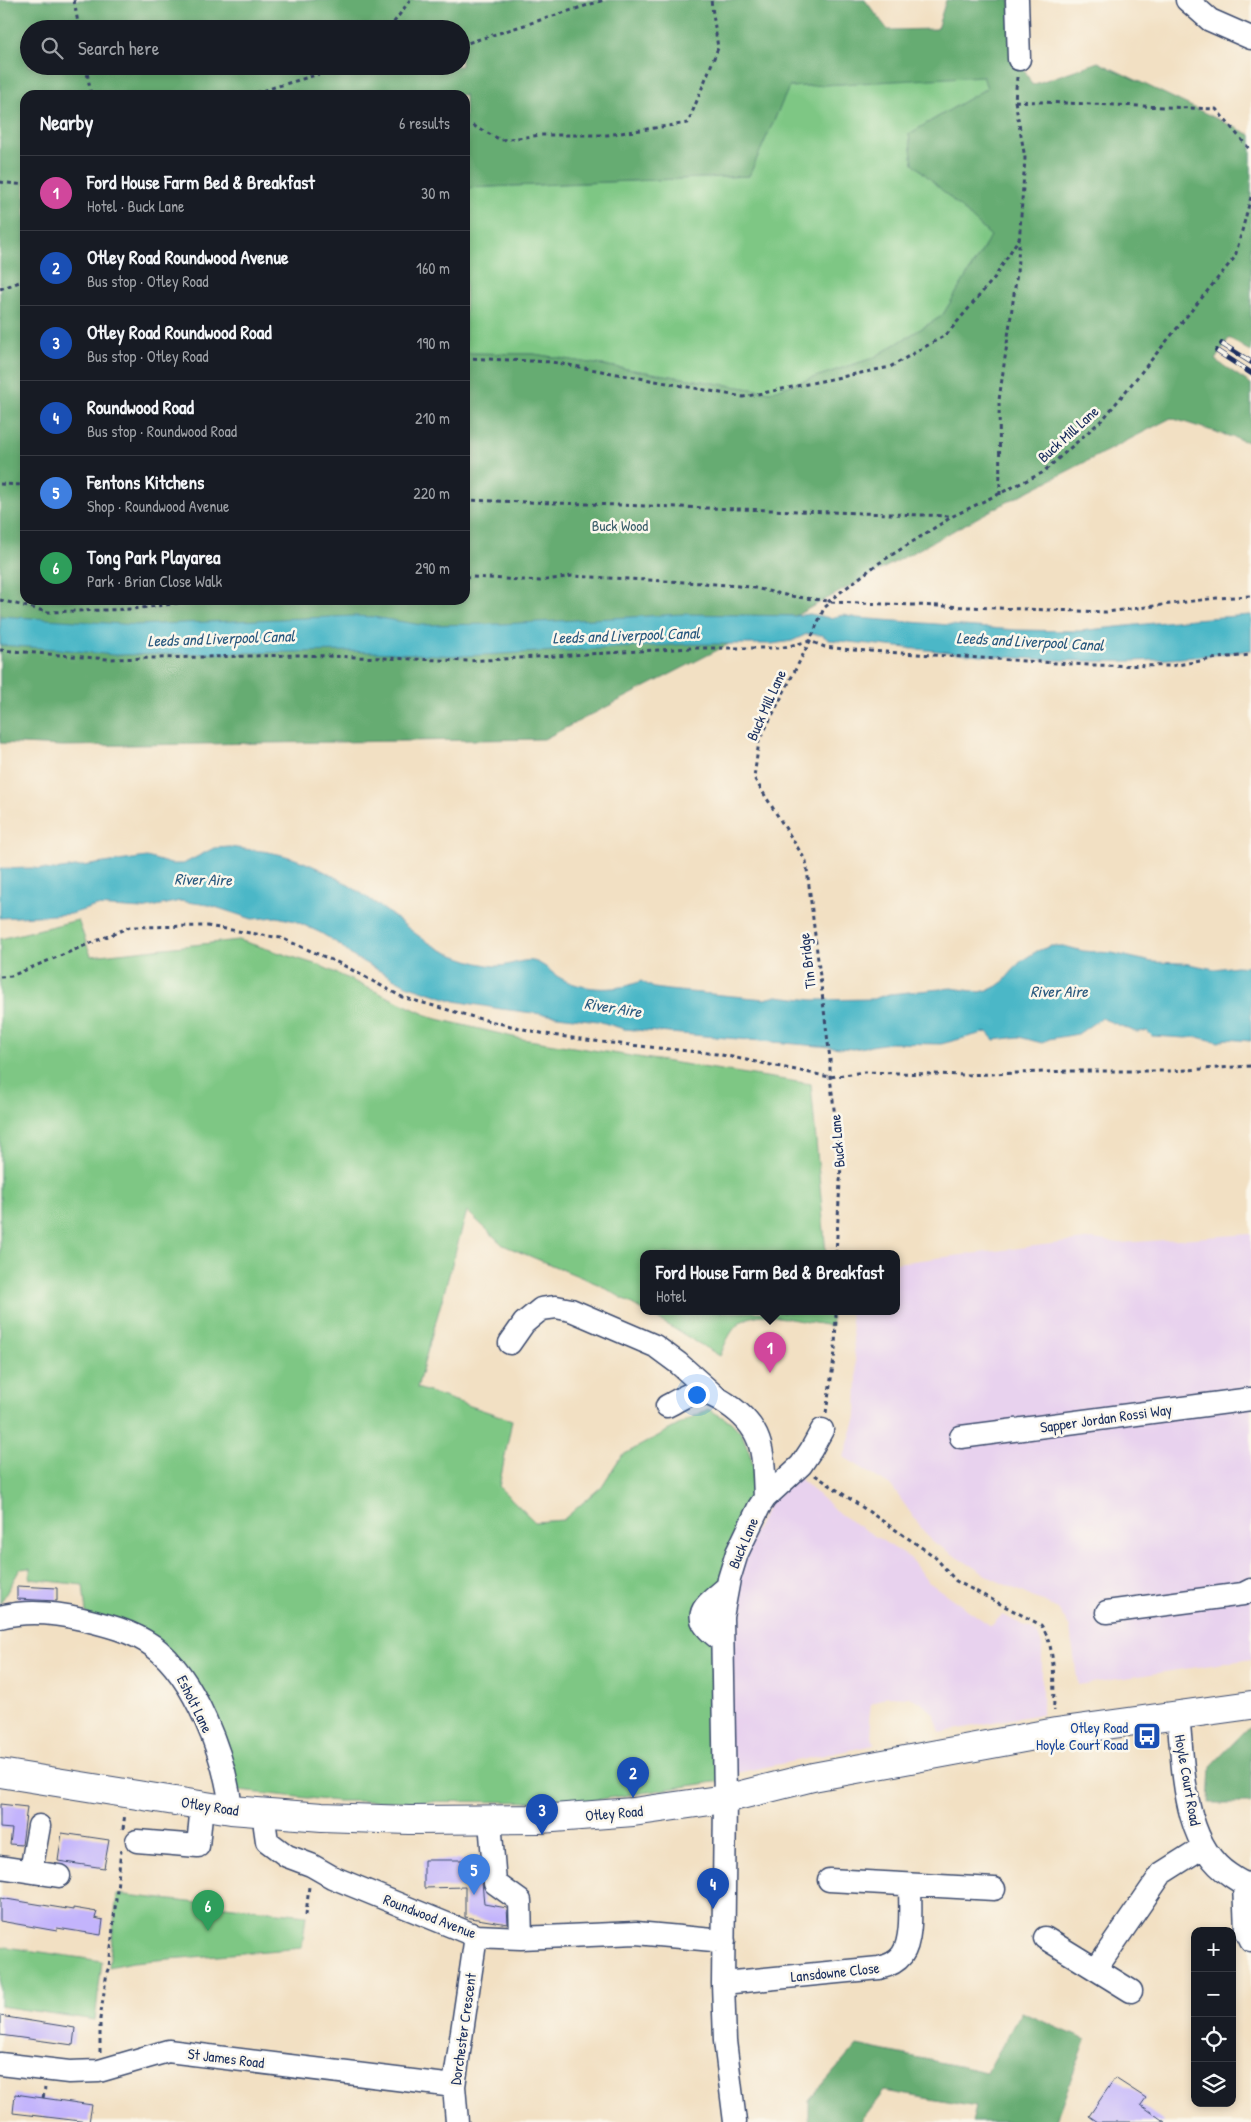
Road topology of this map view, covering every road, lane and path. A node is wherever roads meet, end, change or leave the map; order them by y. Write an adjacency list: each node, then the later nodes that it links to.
1 (74, 0): 7 (path)
2 (410, 0): 8 (path)
3 (604, 0): 10 (path)
4 (711, 0): 17 (path)
5 (1017, 0): 11 (street)
6 (1187, 0): 9 (street)
7 (77, 20)
8 (396, 20)
9 (1251, 38)
10 (470, 42)
11 (1019, 59): 16 (path)
12 (88, 75): 14 (path)
13 (316, 75): 15 (path)
14 (90, 90)
15 (265, 90)
16 (1015, 101): 18 (path); 22 (path)
17 (470, 126)
18 (1251, 151)
19 (0, 182): 20 (path)
20 (20, 185)
21 (1251, 198): 28 (path, Buck Mill Lane)
22 (1019, 238): 25 (path); 28 (path)
23 (20, 282): 24 (path)
24 (0, 289)
25 (470, 358)
26 (0, 484): 27 (path)
27 (20, 485)
28 (1000, 495): 30 (path, Buck Mill Lane)
29 (470, 500): 30 (path)
30 (953, 516): 34 (path, Buck Mill Lane)
31 (470, 577): 34 (path)
32 (1251, 596): 34 (path)
33 (0, 600): 36 (path)
34 (830, 602): 38 (path, Buck Mill Lane)
35 (20, 605): 37 (path)
36 (20, 605)
37 (164, 605)
38 (811, 639): 39 (path); 40 (path); 41 (path, Buck Mill Lane)
39 (0, 650)
40 (1251, 654)
41 (806, 861): 43 (path, Tin Bridge)
42 (0, 976): 45 (path)
43 (830, 1059): 45 (path, Buck Lane)
44 (1251, 1066): 45 (path)
45 (830, 1077): 46 (path, Buck Lane)
46 (836, 1250)
47 (836, 1315): 52 (path)
48 (510, 1343): 49 (street)
49 (714, 1395): 51 (street); 55 (street)
50 (1251, 1399): 53 (street, Sapper Jordan Rossi Way)
51 (668, 1406)
52 (822, 1430): 54 (street, Buck Lane)
53 (961, 1437)
54 (800, 1464): 55 (street, Buck Lane); 61 (path)
55 (765, 1498): 64 (street, Buck Lane)
56 (1251, 1590): 57 (street)
57 (1107, 1612)
58 (0, 1617): 66 (street, Esholt Lane)
59 (1251, 1705): 60 (main road, Otley Road)
60 (1178, 1715): 61 (main road, Otley Road); 71 (street, Hoyle Court Road)
61 (1056, 1732): 64 (main road, Otley Road)
62 (0, 1773): 63 (main road, Otley Road)
63 (127, 1792): 65 (main road, Otley Road); 70 (path)
64 (725, 1799): 68 (main road, Otley Road); 85 (street, Buck Lane)
65 (202, 1805): 66 (main road, Otley Road); 70 (street)
66 (231, 1810): 67 (main road, Otley Road)
67 (267, 1813): 68 (main road, Otley Road); 72 (street, Roundwood Avenue)
68 (490, 1821): 82 (street)
69 (39, 1826): 74 (street)
70 (127, 1842): 90 (path)
71 (1203, 1846): 77 (street, Hoyle Court Road); 86 (street)
72 (312, 1865): 80 (path); 81 (street, Roundwood Avenue)
73 (0, 1867): 74 (street)
74 (31, 1871): 75 (street)
75 (58, 1876)
76 (829, 1880): 78 (street)
77 (1248, 1884): 84 (street, Hoyle Court Road)
78 (910, 1885): 79 (street); 87 (street, Lansdowne Close)
79 (994, 1889)
80 (306, 1915)
81 (476, 1936): 82 (street, Roundwood Avenue); 91 (street, Dorchester Crescent)
82 (521, 1938): 85 (street, Roundwood Avenue)
83 (1045, 1938): 86 (street)
84 (1251, 1940)
85 (724, 1941): 87 (street, Buck Lane)
86 (1096, 1969): 88 (street)
87 (723, 1983): 93 (street, Buck Lane)
88 (1131, 1991)
89 (0, 2064): 90 (street, St James Road)
90 (99, 2070): 91 (street, St James Road)
91 (454, 2086): 92 (street, Dorchester Crescent)
92 (457, 2122)
93 (735, 2122)

